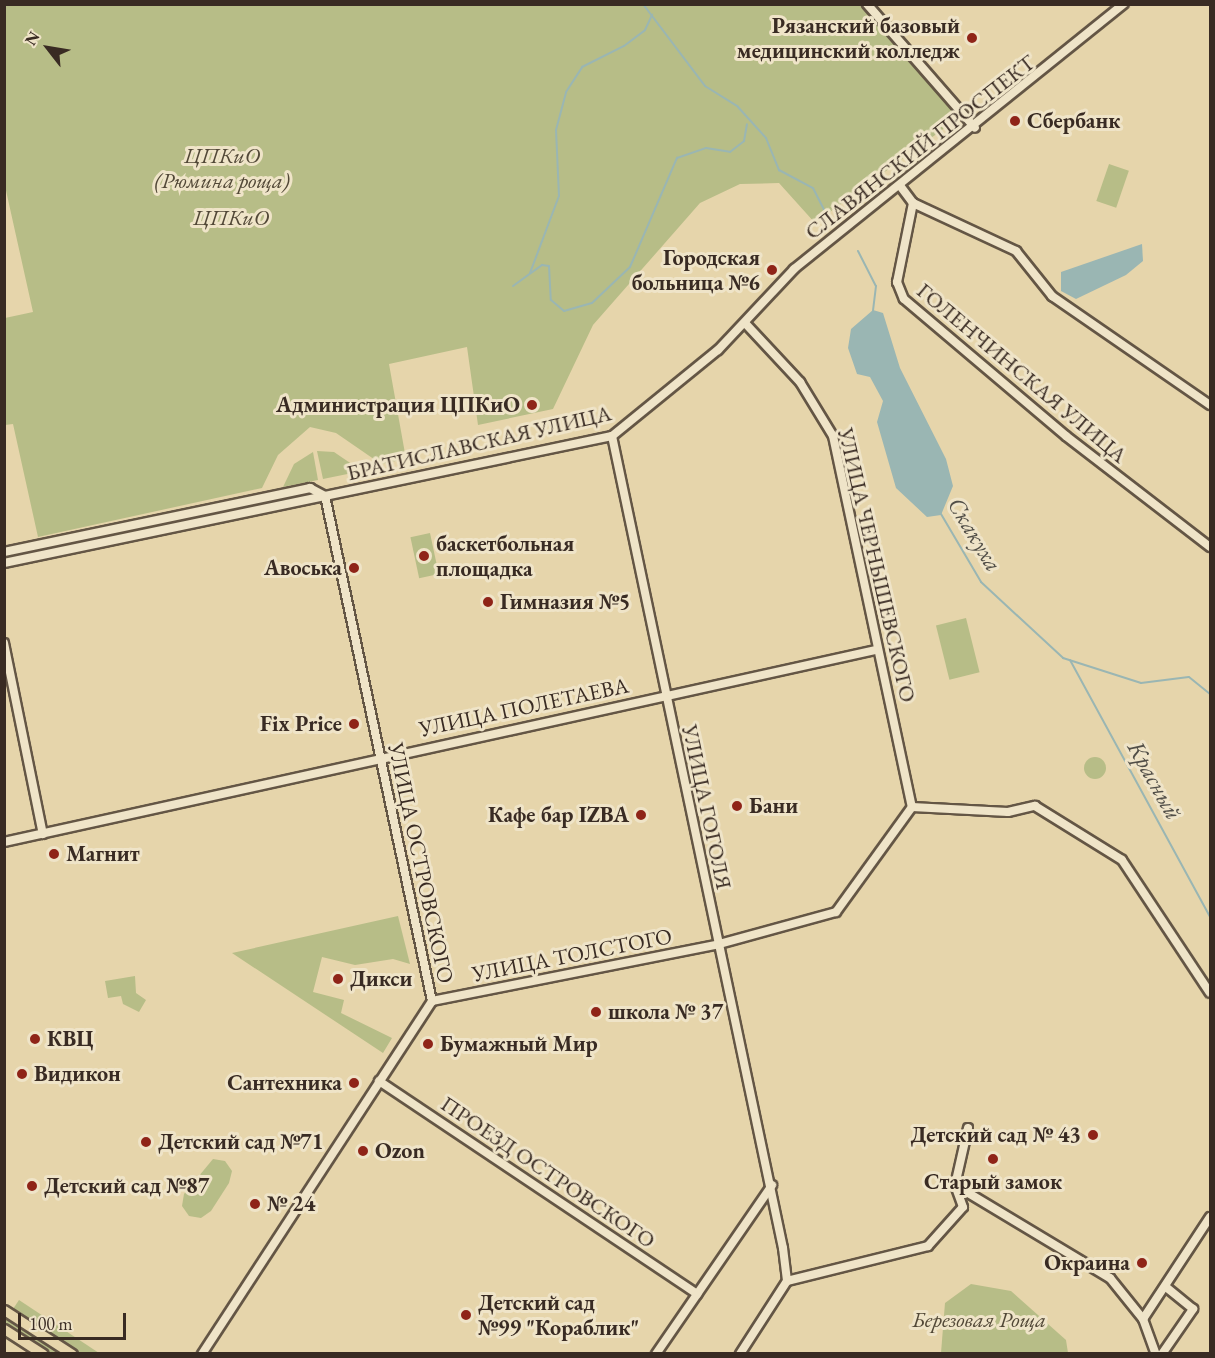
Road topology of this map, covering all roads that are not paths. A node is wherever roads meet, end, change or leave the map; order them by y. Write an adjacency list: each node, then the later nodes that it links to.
1 (867, 4): 3 (street)
2 (1124, 4): 3 (street, СЛАВЯНСКИЙ ПРОСПЕКТ)
3 (975, 128): 4 (street, СЛАВЯНСКИЙ ПРОСПЕКТ)
4 (901, 187): 5 (street); 6 (street, СЛАВЯНСКИЙ ПРОСПЕКТ)
5 (913, 203): 7 (street); 10 (street, ГОЛЕНЧИНСКАЯ УЛИЦА)
6 (745, 323): 8 (street, БРАТИСЛАВСКАЯ УЛИЦА); 14 (street, УЛИЦА ЧЕРНЫШЕВСКОГО)
7 (1210, 405)
8 (612, 436): 9 (street, БРАТИСЛАВСКАЯ УЛИЦА); 15 (street, УЛИЦА ГОГОЛЯ)
9 (325, 496): 11 (street, БРАТИСЛАВСКАЯ УЛИЦА); 12 (street, БРАТИСЛАВСКАЯ УЛИЦА); 16 (street, УЛИЦА ОСТРОВСКОГО)
10 (1210, 547)
11 (4, 552)
12 (4, 563)
13 (4, 643): 18 (street)
14 (876, 650): 15 (street, УЛИЦА ПОЛЕТАЕВА); 17 (street, УЛИЦА ЧЕРНЫШЕВСКОГО)
15 (664, 696): 16 (street, УЛИЦА ПОЛЕТАЕВА); 20 (street, УЛИЦА ГОГОЛЯ)
16 (380, 757): 18 (street, УЛИЦА ПОЛЕТАЕВА); 22 (street, УЛИЦА ОСТРОВСКОГО)
17 (912, 807): 20 (street, УЛИЦА ТОЛСТОГО); 21 (street)
18 (43, 834): 19 (street, УЛИЦА ПОЛЕТАЕВА)
19 (4, 842)
20 (719, 944): 22 (street, УЛИЦА ТОЛСТОГО); 25 (street, УЛИЦА ГОГОЛЯ)
21 (1210, 993)
22 (432, 1001): 23 (street, УЛИЦА ОСТРОВСКОГО)
23 (379, 1081): 30 (street, ПРОЕЗД ОСТРОВСКОГО); 36 (street, УЛИЦА ОСТРОВСКОГО)
24 (968, 1128): 26 (street)
25 (772, 1185): 28 (street, УЛИЦА ГОГОЛЯ); 30 (street)
26 (955, 1185): 28 (street); 32 (street)
27 (1210, 1217): 29 (street)
28 (787, 1281): 38 (street)
29 (1167, 1288): 32 (street); 40 (street)
30 (697, 1294): 37 (street)
31 (4, 1310): 35 (main road)
32 (1143, 1319): 39 (street)
33 (4, 1329): 34 (main road)
34 (43, 1353)
35 (72, 1353)
36 (202, 1353)
37 (656, 1353)
38 (740, 1353)
39 (1156, 1353)
40 (1162, 1353)

